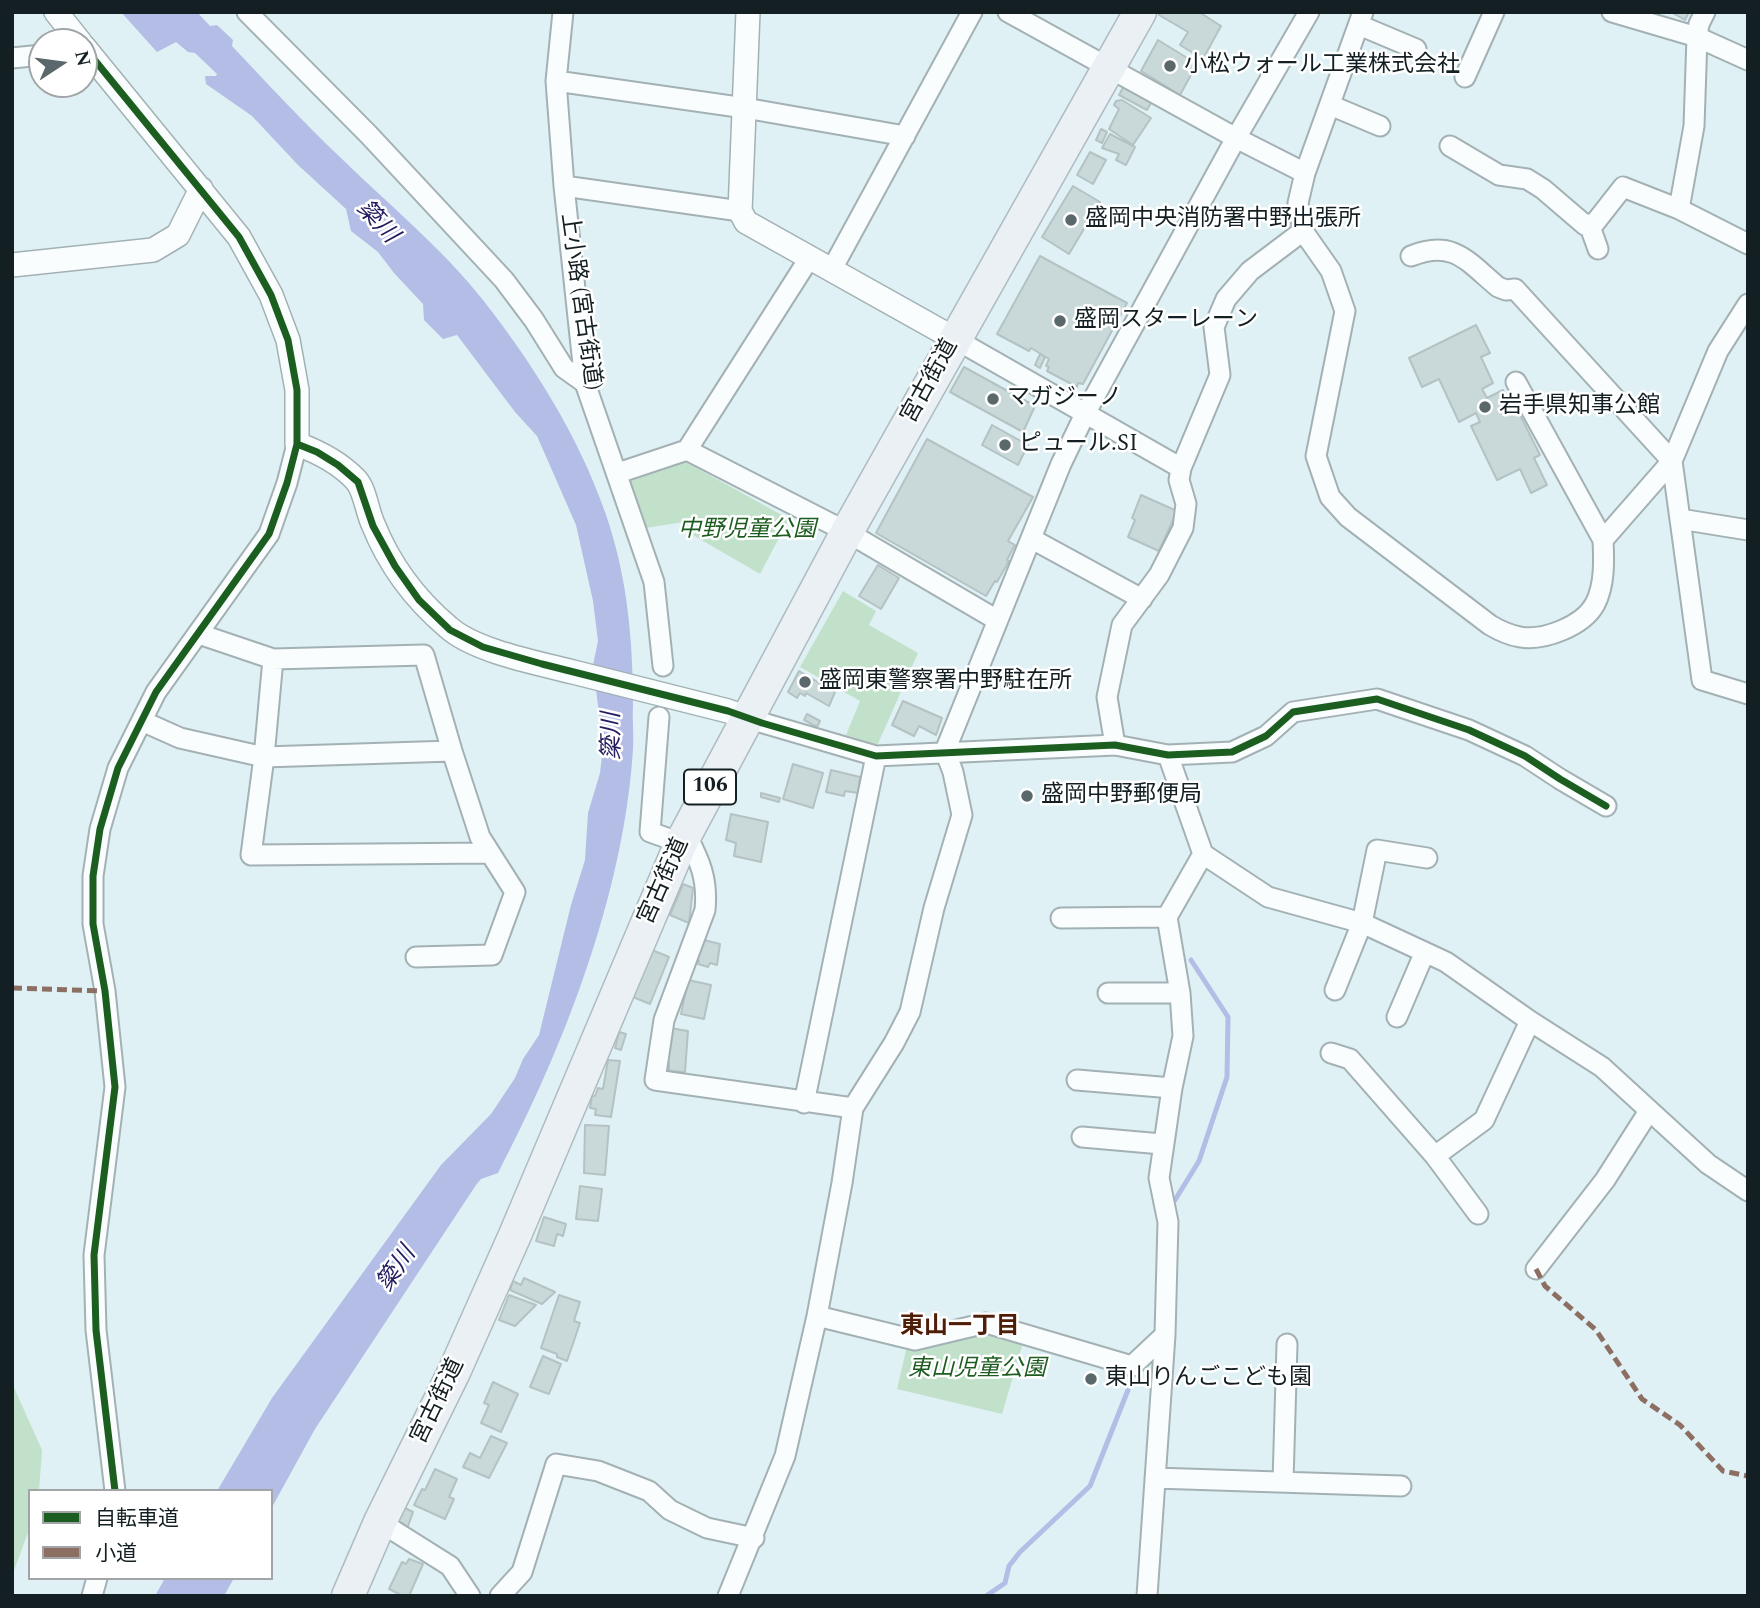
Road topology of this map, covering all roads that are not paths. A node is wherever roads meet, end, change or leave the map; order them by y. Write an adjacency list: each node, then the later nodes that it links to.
1 (56, 12): 13 (street)
2 (247, 12): 43 (street)
3 (563, 12): 20 (street, 上小路 (宮古街道))
4 (748, 12): 22 (street)
5 (972, 12): 24 (street)
6 (1008, 12): 18 (street)
7 (1140, 12): 18 (highway, 宮古街道 / 106)
8 (1309, 12): 25 (street)
9 (1494, 12): 19 (street)
10 (1612, 12): 14 (street)
11 (1705, 12): 14 (street)
12 (1361, 19): 15 (street); 21 (street)
13 (66, 28)
14 (1697, 37): 16 (street); 30 (street)
15 (1416, 49)
16 (1748, 60)
17 (98, 68): 29 (street)
18 (1110, 68): 25 (street); 41 (highway, 宮古街道 / 106)
19 (1465, 77)
20 (556, 81): 22 (street); 28 (street, 上小路 (宮古街道))
21 (1330, 105): 23 (street); 27 (street)
22 (746, 107): 24 (street); 31 (street)
23 (1380, 126)
24 (905, 136): 39 (street)
25 (1236, 138): 27 (street); 44 (street)
26 (1450, 146): 32 (street)
27 (1305, 173): 33 (street)
28 (564, 186): 31 (street); 43 (street, 上小路 (宮古街道))
29 (201, 188): 38 (street); 45 (street)
30 (1679, 209): 32 (street); 34 (street)
31 (740, 211): 37 (street)
32 (1589, 225): 35 (street)
33 (1303, 231): 48 (street); 54 (street)
34 (1748, 244)
35 (1598, 249)
36 (1411, 256): 47 (street)
37 (810, 257): 39 (street); 46 (street)
38 (12, 265)
39 (832, 269): 41 (street)
40 (1748, 304): 47 (street)
41 (955, 339): 44 (street); 52 (highway, 宮古街道 / 106)
42 (1516, 382): 54 (street)
43 (585, 383): 49 (street, 上小路 (宮古街道))
44 (1085, 414): 48 (street); 53 (street)
45 (297, 444): 57 (street); 62 (street)
46 (687, 450): 49 (street); 52 (street)
47 (1672, 461): 50 (street); 54 (street)
48 (1181, 468): 55 (street)
49 (618, 473): 59 (street, 上小路 (宮古街道))
50 (1680, 519): 51 (street); 60 (street)
51 (1748, 530)
52 (847, 532): 56 (street); 62 (highway, 宮古街道 / 106)
53 (1032, 539): 55 (street); 56 (street)
54 (1603, 540)
55 (1142, 599): 64 (street)
56 (997, 620): 66 (street)
57 (199, 634): 58 (street); 63 (street)
58 (273, 659): 65 (street); 69 (street)
59 (663, 666)
60 (1748, 694)
61 (659, 717): 71 (street)
62 (746, 718): 68 (street); 71 (highway, 宮古街道 / 106)
63 (142, 720): 69 (street); 103 (street)
64 (1115, 745): 66 (street); 67 (street)
65 (452, 751): 69 (street); 72 (street)
66 (945, 751): 68 (street); 89 (street)
67 (1168, 755): 70 (street); 73 (street)
68 (876, 756): 88 (street)
69 (264, 757): 72 (street)
70 (1606, 806)
71 (683, 838): 88 (street); 104 (highway, 宮古街道 / 106)
72 (490, 853): 79 (street)
73 (1203, 854): 75 (street); 77 (street)
74 (1427, 858): 77 (street)
75 (1167, 917): 76 (street); 82 (street)
76 (1061, 918)
77 (1362, 923): 78 (street); 80 (street)
78 (1424, 954): 83 (street); 84 (street)
79 (416, 957)
80 (1335, 990)
81 (1108, 993): 82 (street)
82 (1180, 993): 87 (street)
83 (1397, 1017)
84 (1530, 1021): 90 (street); 93 (street)
85 (1331, 1053): 93 (street)
86 (1077, 1080): 87 (street)
87 (1172, 1088): 92 (street)
88 (804, 1102): 89 (street)
89 (852, 1108): 97 (street)
90 (1649, 1111): 94 (street); 96 (street)
91 (1082, 1137): 92 (street)
92 (1162, 1144): 98 (street)
93 (1435, 1156): 95 (street)
94 (1748, 1191)
95 (1478, 1214)
96 (1536, 1269)
97 (817, 1316): 98 (street); 105 (street)
98 (1165, 1335): 100 (street)
99 (1287, 1344): 101 (street)
100 (1155, 1478): 101 (street); 110 (street)
101 (1283, 1482): 102 (street)
102 (1401, 1486)
103 (114, 1489)
104 (380, 1522): 106 (highway, 宮古街道 / 106); 107 (street)
105 (754, 1538): 108 (street); 109 (street)
106 (348, 1596)
107 (470, 1596)
108 (500, 1596)
109 (729, 1596)
110 (1147, 1596)

